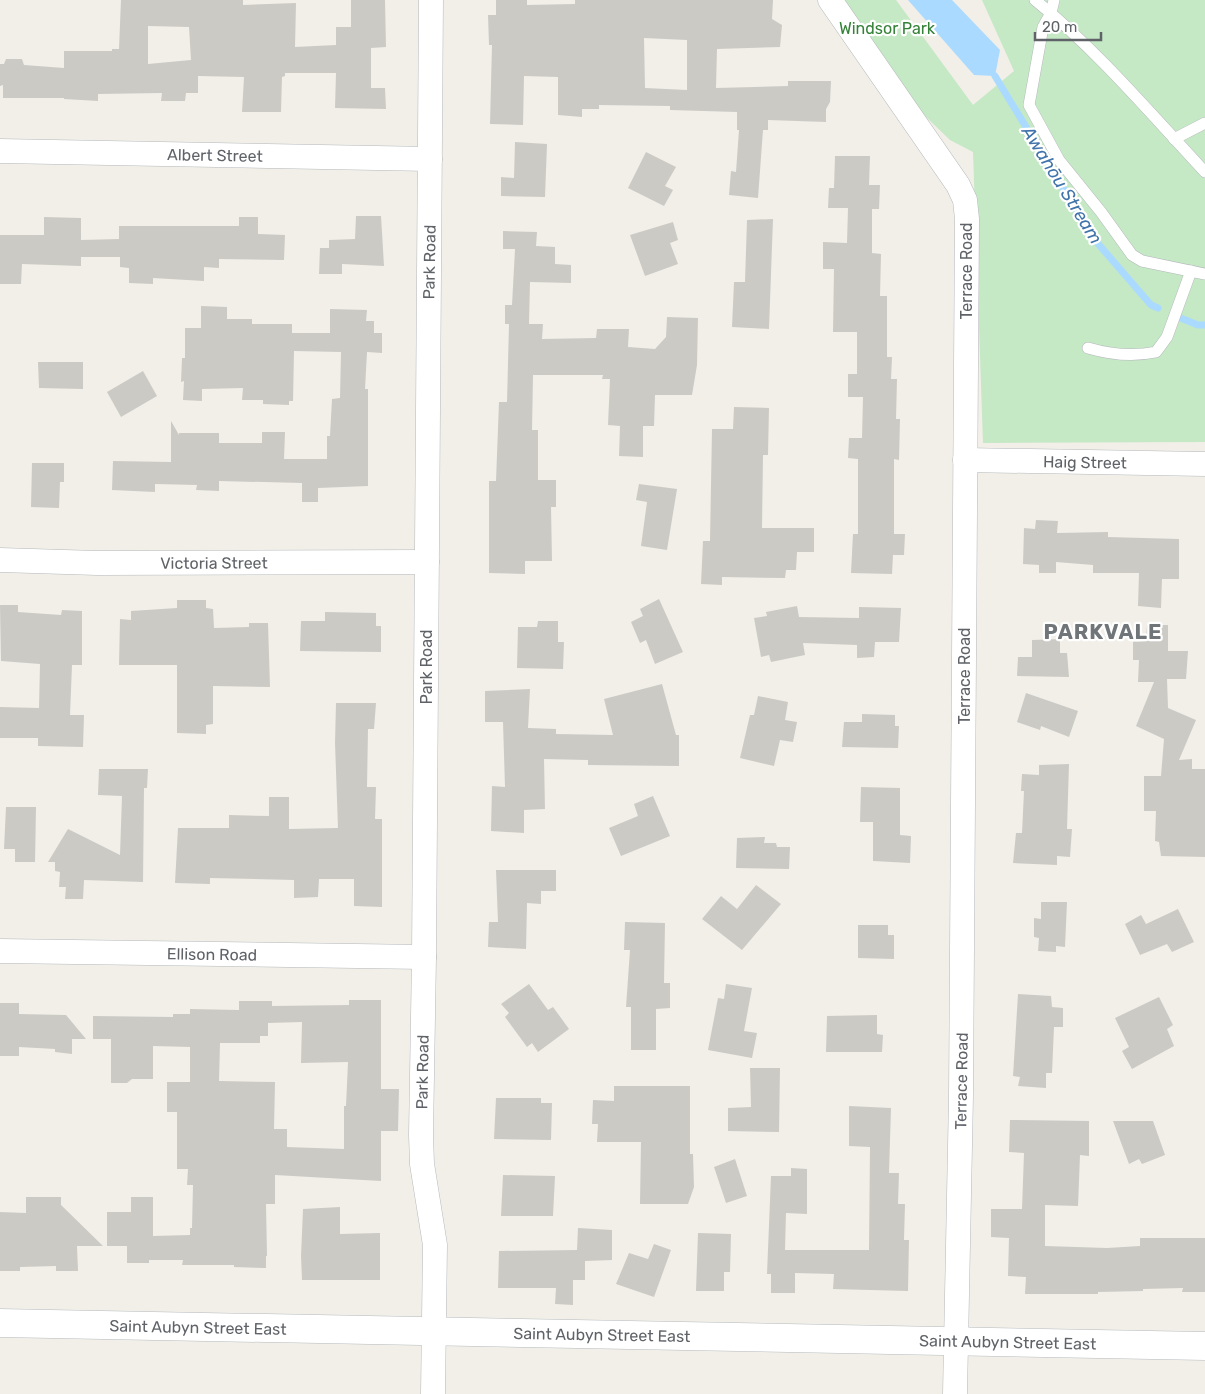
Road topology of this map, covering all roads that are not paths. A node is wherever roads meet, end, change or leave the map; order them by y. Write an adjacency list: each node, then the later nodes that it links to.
1 (431, 0): 9 (street, Park Road)
2 (830, 0): 14 (street, Terrace Road)
3 (1036, 0): 5 (lane)
4 (1054, 0): 5 (lane)
5 (1051, 13): 7 (lane); 11 (lane)
6 (1205, 123): 7 (lane)
7 (1174, 139): 10 (lane)
8 (0, 152): 9 (street, Albert Street)
9 (430, 160): 17 (street, Park Road)
10 (1205, 172)
11 (1191, 271): 12 (lane); 13 (lane)
12 (1205, 274)
13 (1088, 348)
14 (965, 460): 15 (street, Haig Street); 22 (street, Terrace Road)
15 (1205, 464)
16 (0, 560): 17 (street, Victoria Street)
17 (426, 562): 19 (street, Park Road)
18 (0, 952): 19 (street, Ellison Road)
19 (424, 957): 21 (street, Park Road)
20 (0, 1324): 21 (main road, Saint Aubyn Street East)
21 (434, 1333): 22 (main road, Saint Aubyn Street East); 24 (street, Park Road)
22 (956, 1340): 23 (main road, Saint Aubyn Street East); 25 (street, Terrace Road)
23 (1205, 1346)
24 (433, 1394)
25 (955, 1394)

